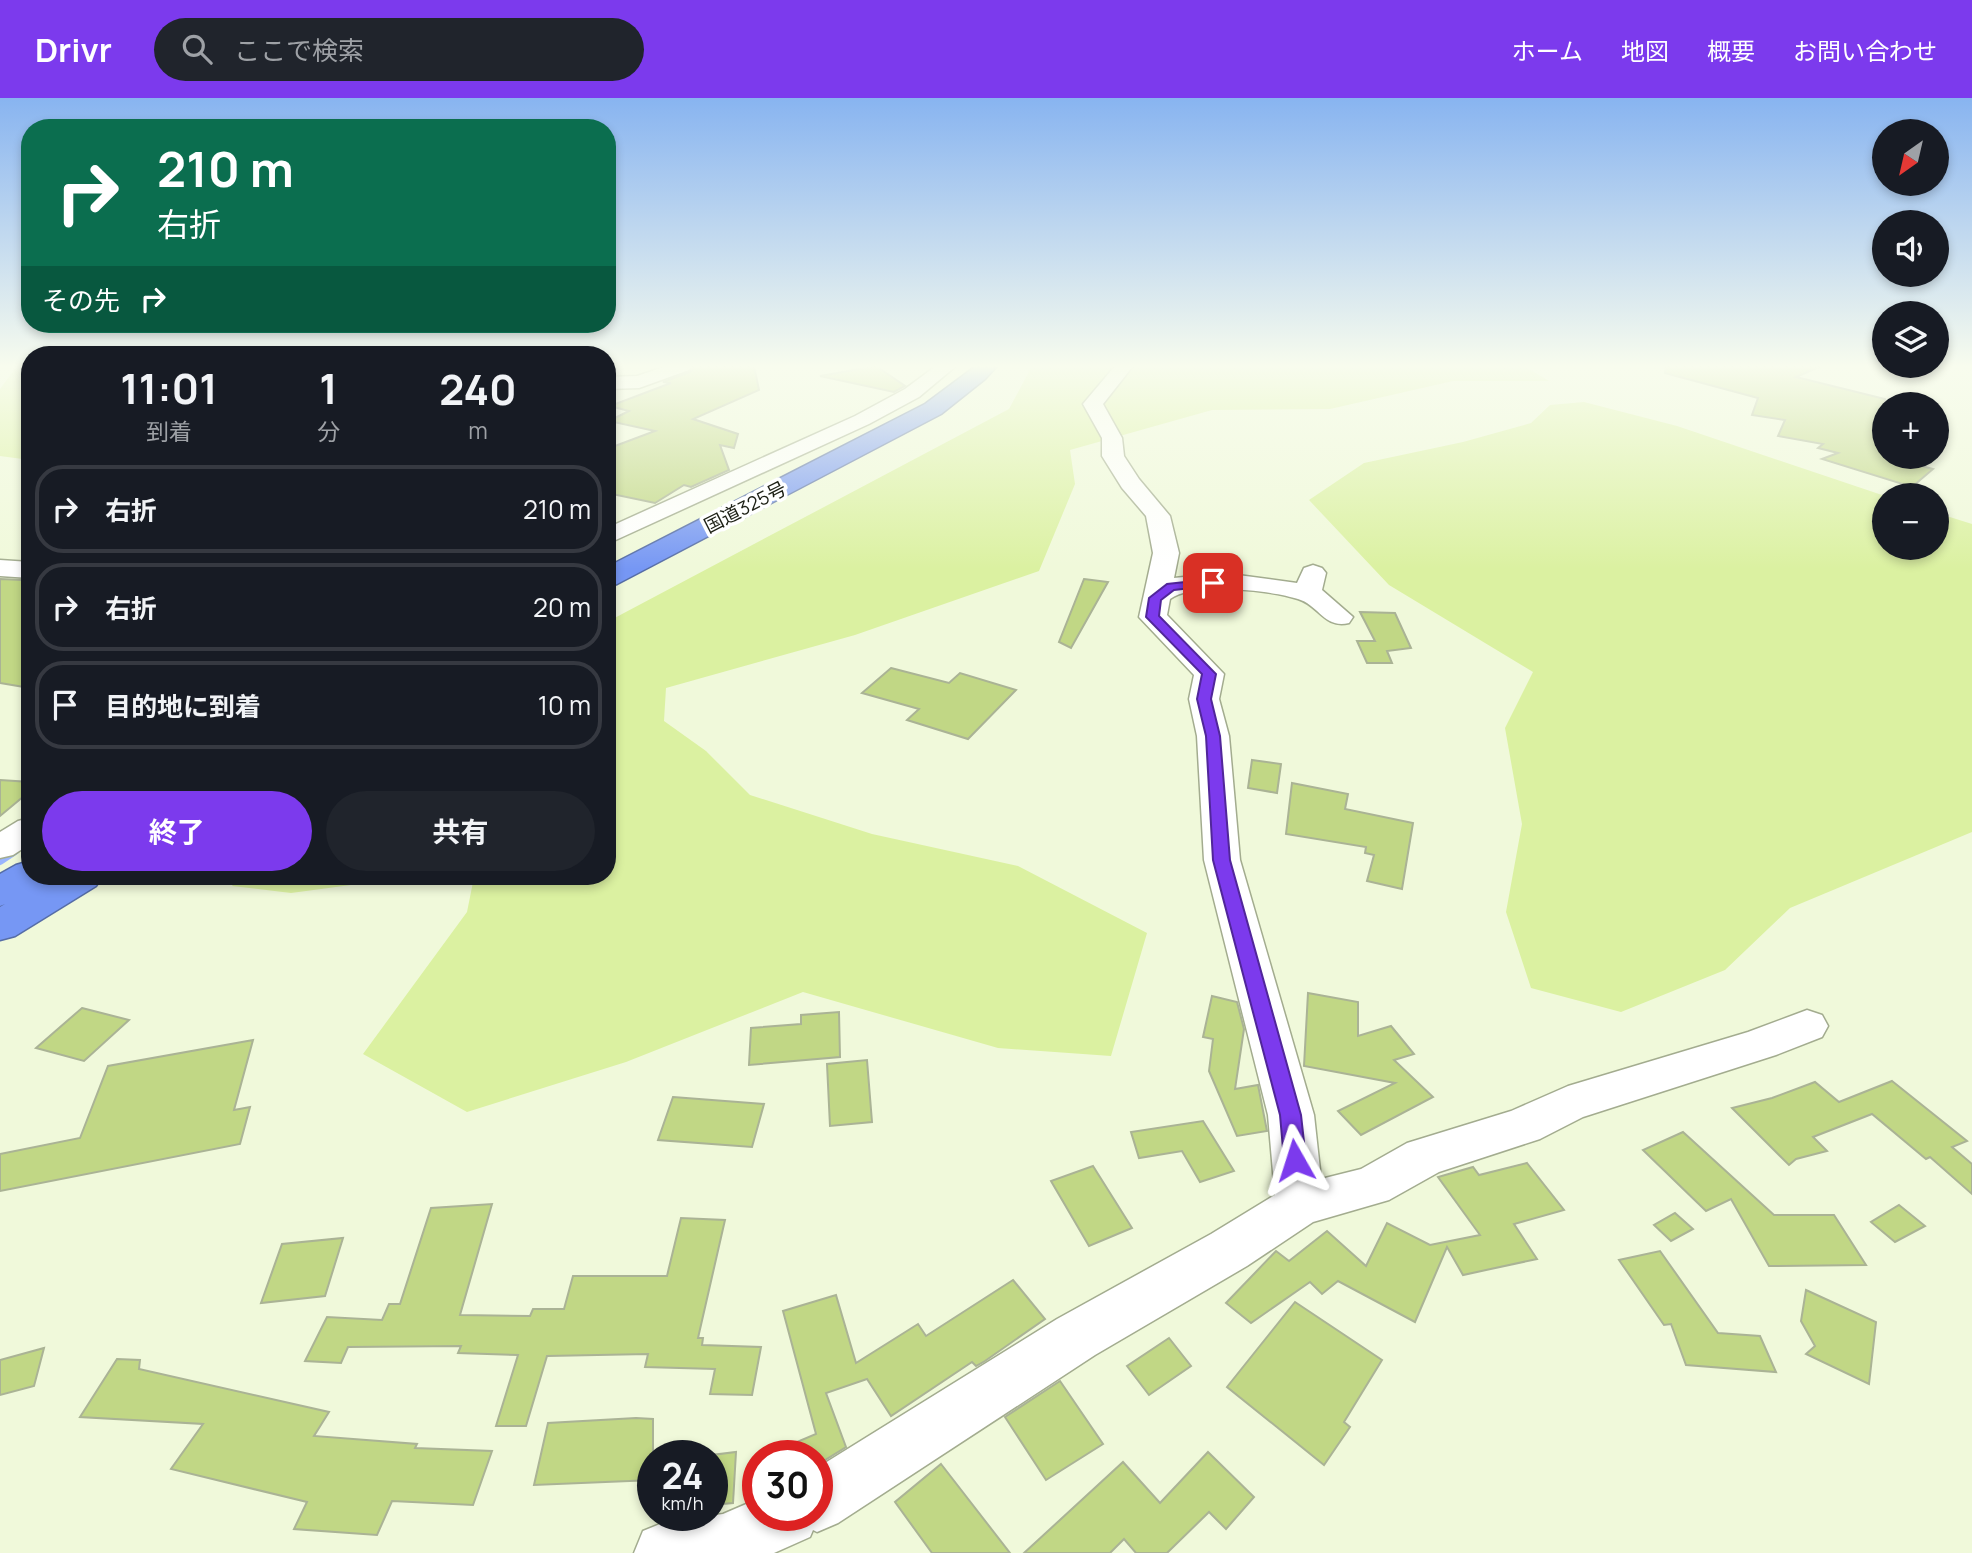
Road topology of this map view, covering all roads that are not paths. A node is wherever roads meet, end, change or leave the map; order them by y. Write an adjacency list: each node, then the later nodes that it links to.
1 (832, 434): 5 (street)
2 (855, 434): 6 (highway, 国道325号)
3 (885, 434): 9 (highway, 国道325号)
4 (1110, 434): 10 (street)
5 (616, 533)
6 (616, 549)
7 (0, 568): 8 (street)
8 (21, 569)
9 (616, 573)
10 (1155, 598): 11 (street); 19 (street)
11 (1339, 617)
12 (21, 834): 13 (street)
13 (0, 847)
14 (21, 879): 16 (highway)
15 (69, 885): 17 (highway)
16 (0, 892)
17 (0, 926)
18 (1807, 1026): 19 (street)
19 (1300, 1205): 20 (street)
20 (833, 1492)
21 (759, 1531): 22 (street)
22 (725, 1548): 23 (street)
23 (665, 1553)

